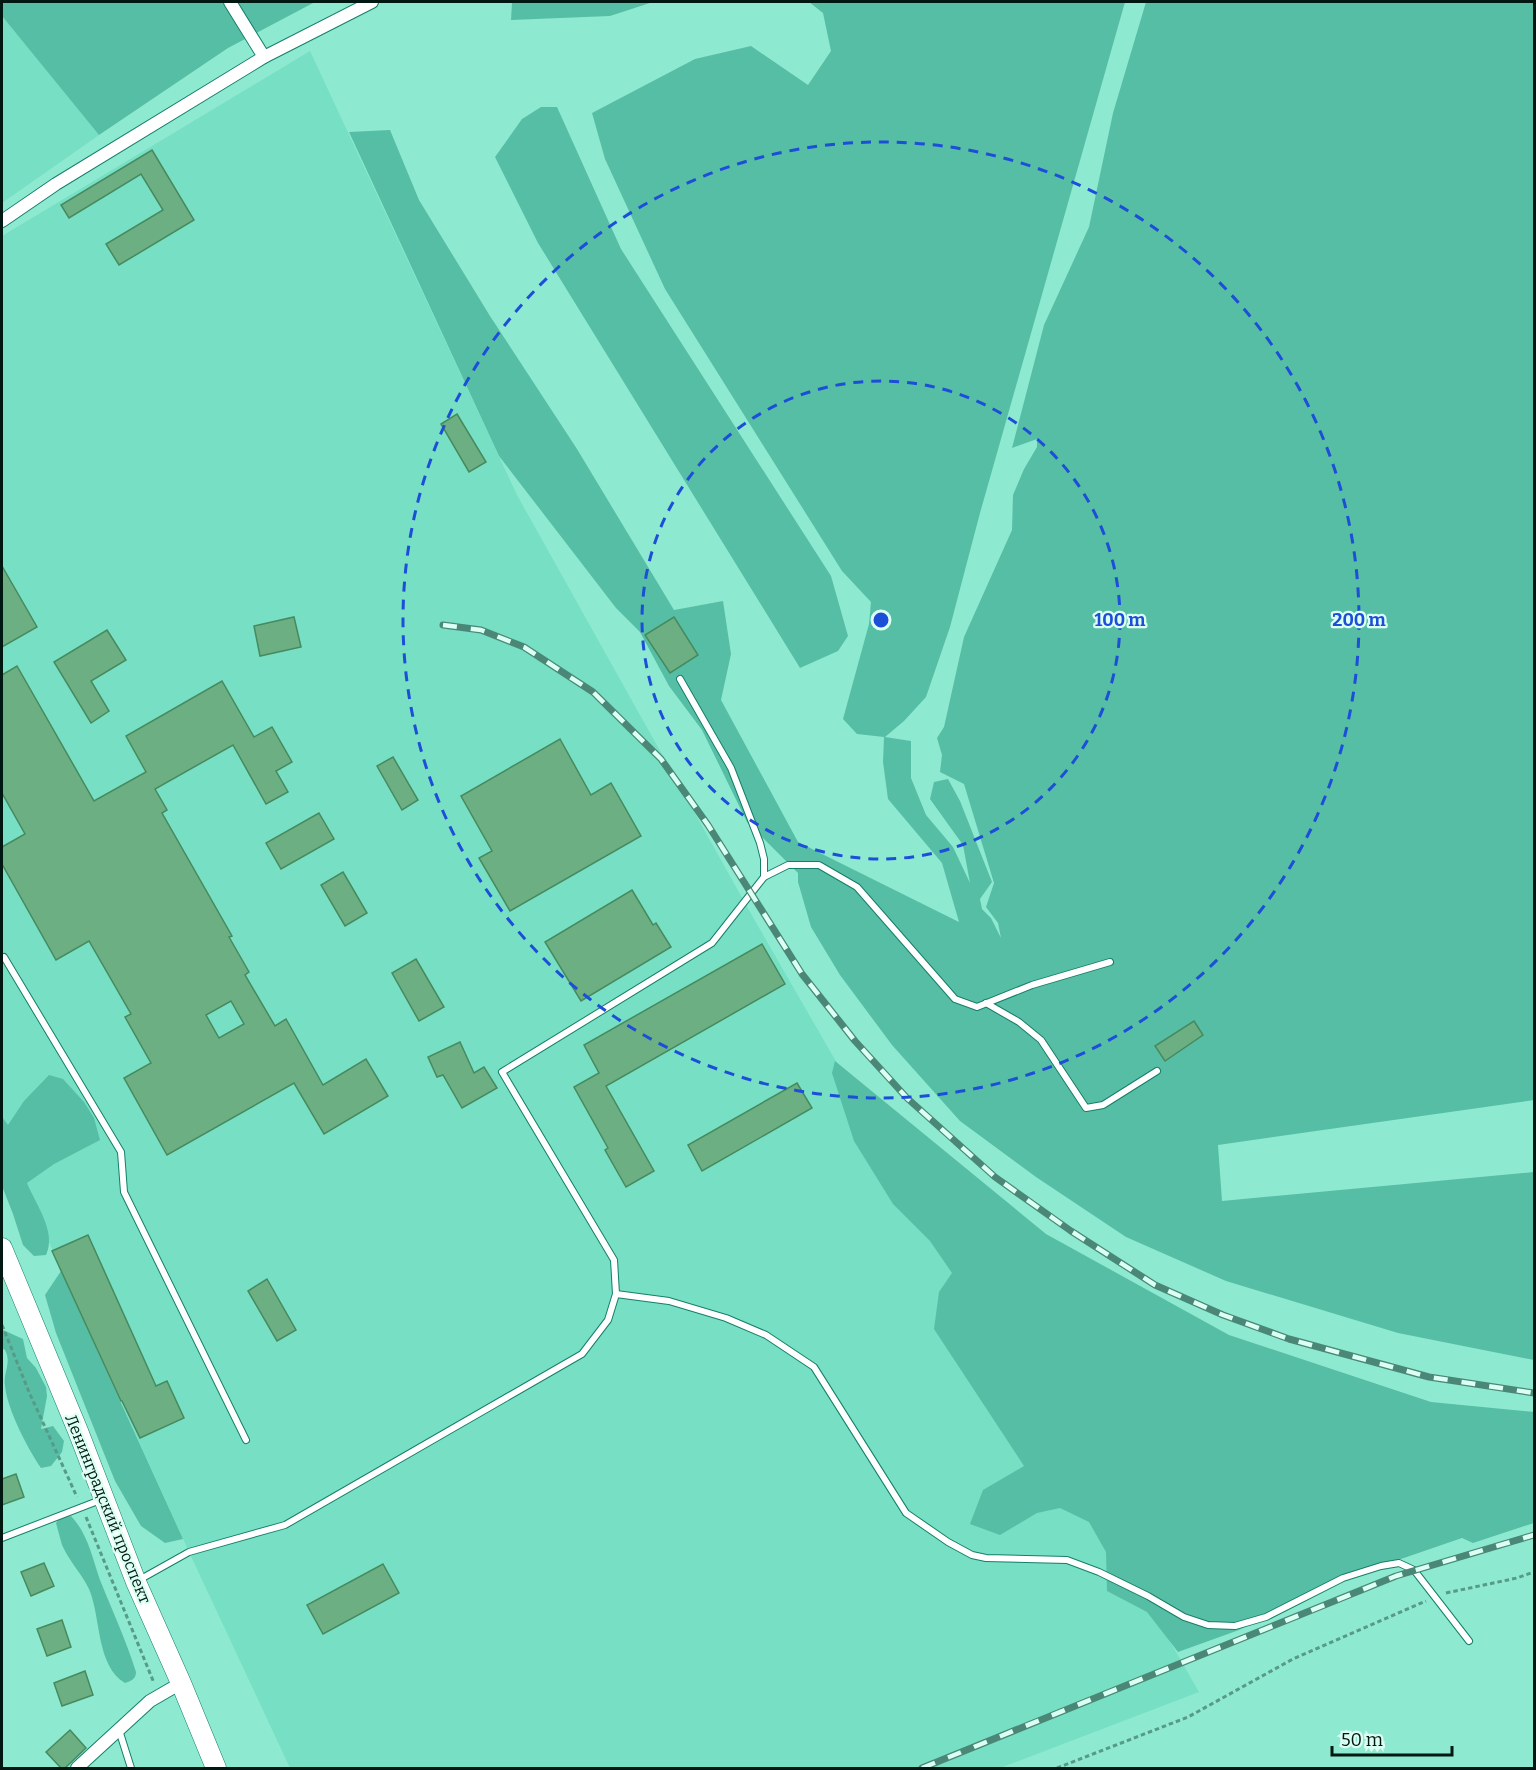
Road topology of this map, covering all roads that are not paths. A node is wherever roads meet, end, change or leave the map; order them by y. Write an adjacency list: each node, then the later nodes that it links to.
1 (230, 2): 3 (street)
2 (372, 2): 3 (street)
3 (264, 57): 4 (street)
4 (2, 221)
5 (680, 679): 6 (lane)
6 (764, 877): 9 (lane); 12 (lane)
7 (2, 956): 13 (lane)
8 (1110, 962): 9 (lane)
9 (986, 1004): 10 (lane)
10 (1158, 1071)
11 (2, 1248): 14 (main road, Ленинградский проспект)
12 (616, 1294): 16 (lane); 17 (lane)
13 (246, 1440)
14 (103, 1499): 15 (lane); 16 (main road, Ленинградский проспект)
15 (2, 1538)
16 (136, 1582): 18 (main road, Ленинградский проспект)
17 (1469, 1641)
18 (181, 1683): 19 (street); 22 (main road, Ленинградский проспект)
19 (119, 1730): 20 (street); 21 (lane)
20 (76, 1768)
21 (131, 1768)
22 (216, 1768)

